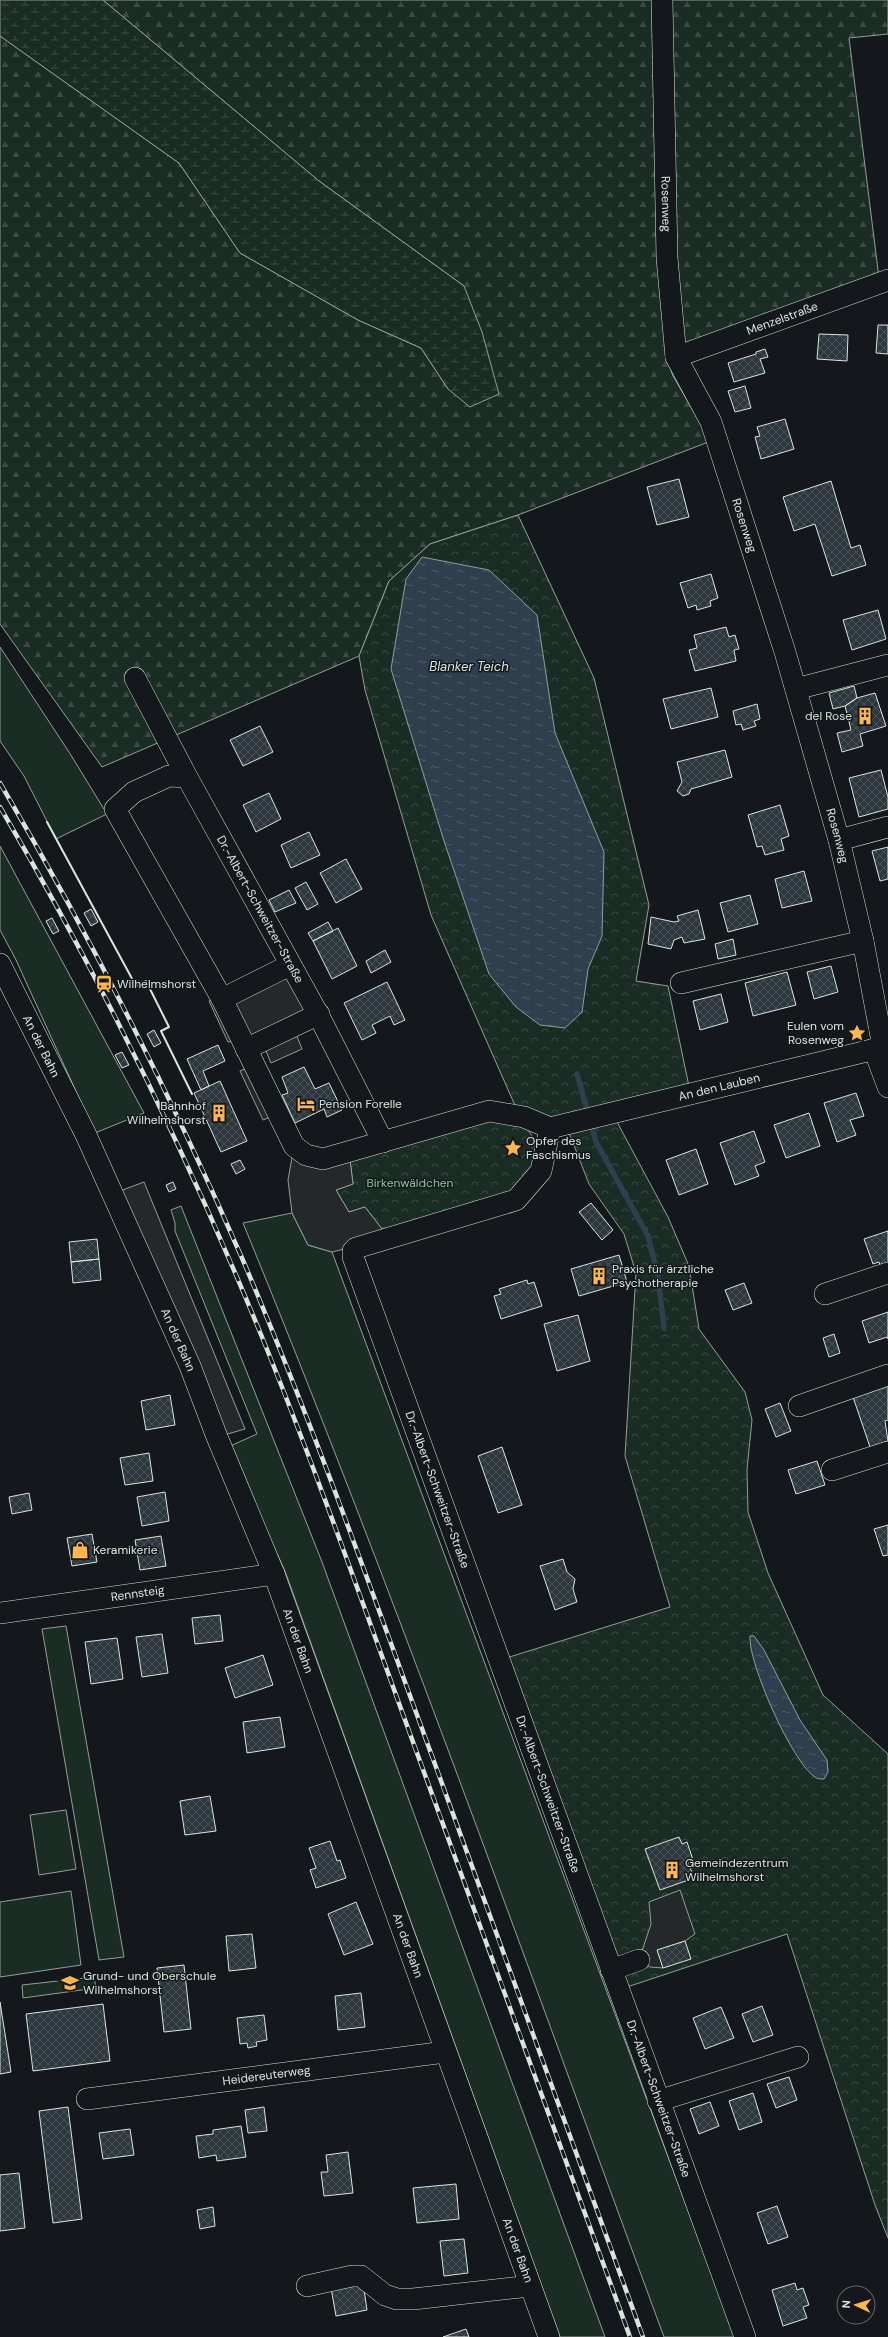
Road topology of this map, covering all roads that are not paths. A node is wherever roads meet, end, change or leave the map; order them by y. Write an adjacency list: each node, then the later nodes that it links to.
1 (662, 0): 3 (street, Rosenweg)
2 (888, 280): 3 (street, Menzelstraße)
3 (676, 357): 6 (street, Rosenweg)
4 (888, 665): 6 (street)
5 (135, 678): 7 (street, Dr.-Albert-Schweitzer-Straße)
6 (796, 689): 9 (street, Rosenweg)
7 (187, 777): 12 (street, Dr.-Albert-Schweitzer-Straße); 14 (street)
8 (888, 827): 9 (street)
9 (839, 840): 10 (street, Rosenweg)
10 (864, 941): 13 (street); 16 (street, Rosenweg)
11 (0, 964): 27 (street, An der Bahn)
12 (290, 965): 14 (street); 15 (street, Dr.-Albert-Schweitzer-Straße)
13 (681, 983)
14 (222, 999): 17 (street)
15 (318, 1014): 17 (street); 20 (street, Dr.-Albert-Schweitzer-Straße)
16 (882, 1047): 18 (street, Rosenweg); 19 (street, An den Lauben)
17 (246, 1049): 20 (street)
18 (888, 1087)
19 (559, 1126): 20 (street); 30 (street, Dr.-Albert-Schweitzer-Straße)
20 (383, 1142)
21 (888, 1272): 22 (street)
22 (825, 1294)
23 (888, 1375): 24 (street)
24 (799, 1406)
25 (888, 1452): 26 (street)
26 (832, 1470)
27 (274, 1574): 28 (street, Rennsteig); 31 (street, An der Bahn)
28 (0, 1613)
29 (639, 1960): 30 (street)
30 (611, 1970): 34 (street, Dr.-Albert-Schweitzer-Straße)
31 (445, 2052): 33 (street, Heidereuterweg); 36 (street, An der Bahn)
32 (798, 2057): 34 (street)
33 (88, 2099)
34 (658, 2100): 38 (street, Dr.-Albert-Schweitzer-Straße)
35 (307, 2286): 36 (street)
36 (530, 2286): 37 (street, An der Bahn)
37 (549, 2337)
38 (745, 2337)

